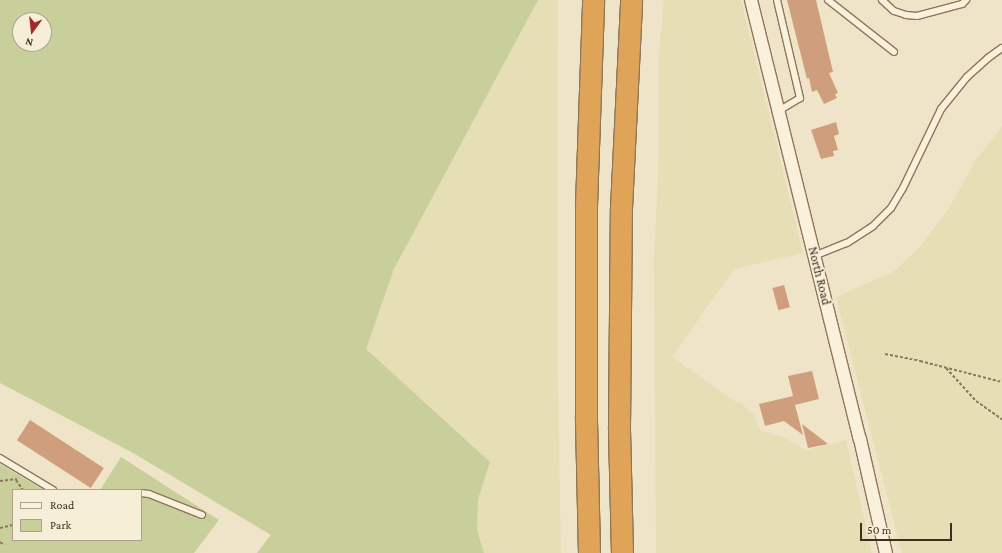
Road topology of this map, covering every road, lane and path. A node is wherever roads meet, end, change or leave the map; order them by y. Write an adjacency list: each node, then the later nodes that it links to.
1 (582, 0): 12 (highway)
2 (593, 0): 12 (highway)
3 (631, 0): 29 (highway)
4 (751, 0): 11 (street, North Road)
5 (777, 0): 11 (lane)
6 (828, 0): 10 (lane)
7 (882, 0): 8 (lane)
8 (966, 0)
9 (1002, 48): 13 (lane)
10 (894, 52)
11 (778, 111): 13 (street, North Road)
12 (586, 180): 28 (highway)
13 (814, 256): 30 (street, North Road)
14 (885, 354): 15 (path)
15 (945, 367): 16 (path); 17 (path)
16 (1002, 382)
17 (1002, 419)
18 (0, 458): 21 (lane)
19 (16, 479): 20 (path)
20 (22, 489)
21 (51, 489)
22 (142, 493): 23 (lane)
23 (202, 515)
24 (12, 525): 25 (path)
25 (0, 528)
26 (0, 542): 27 (path)
27 (4, 545)
28 (589, 553)
29 (622, 553)
30 (886, 553)

